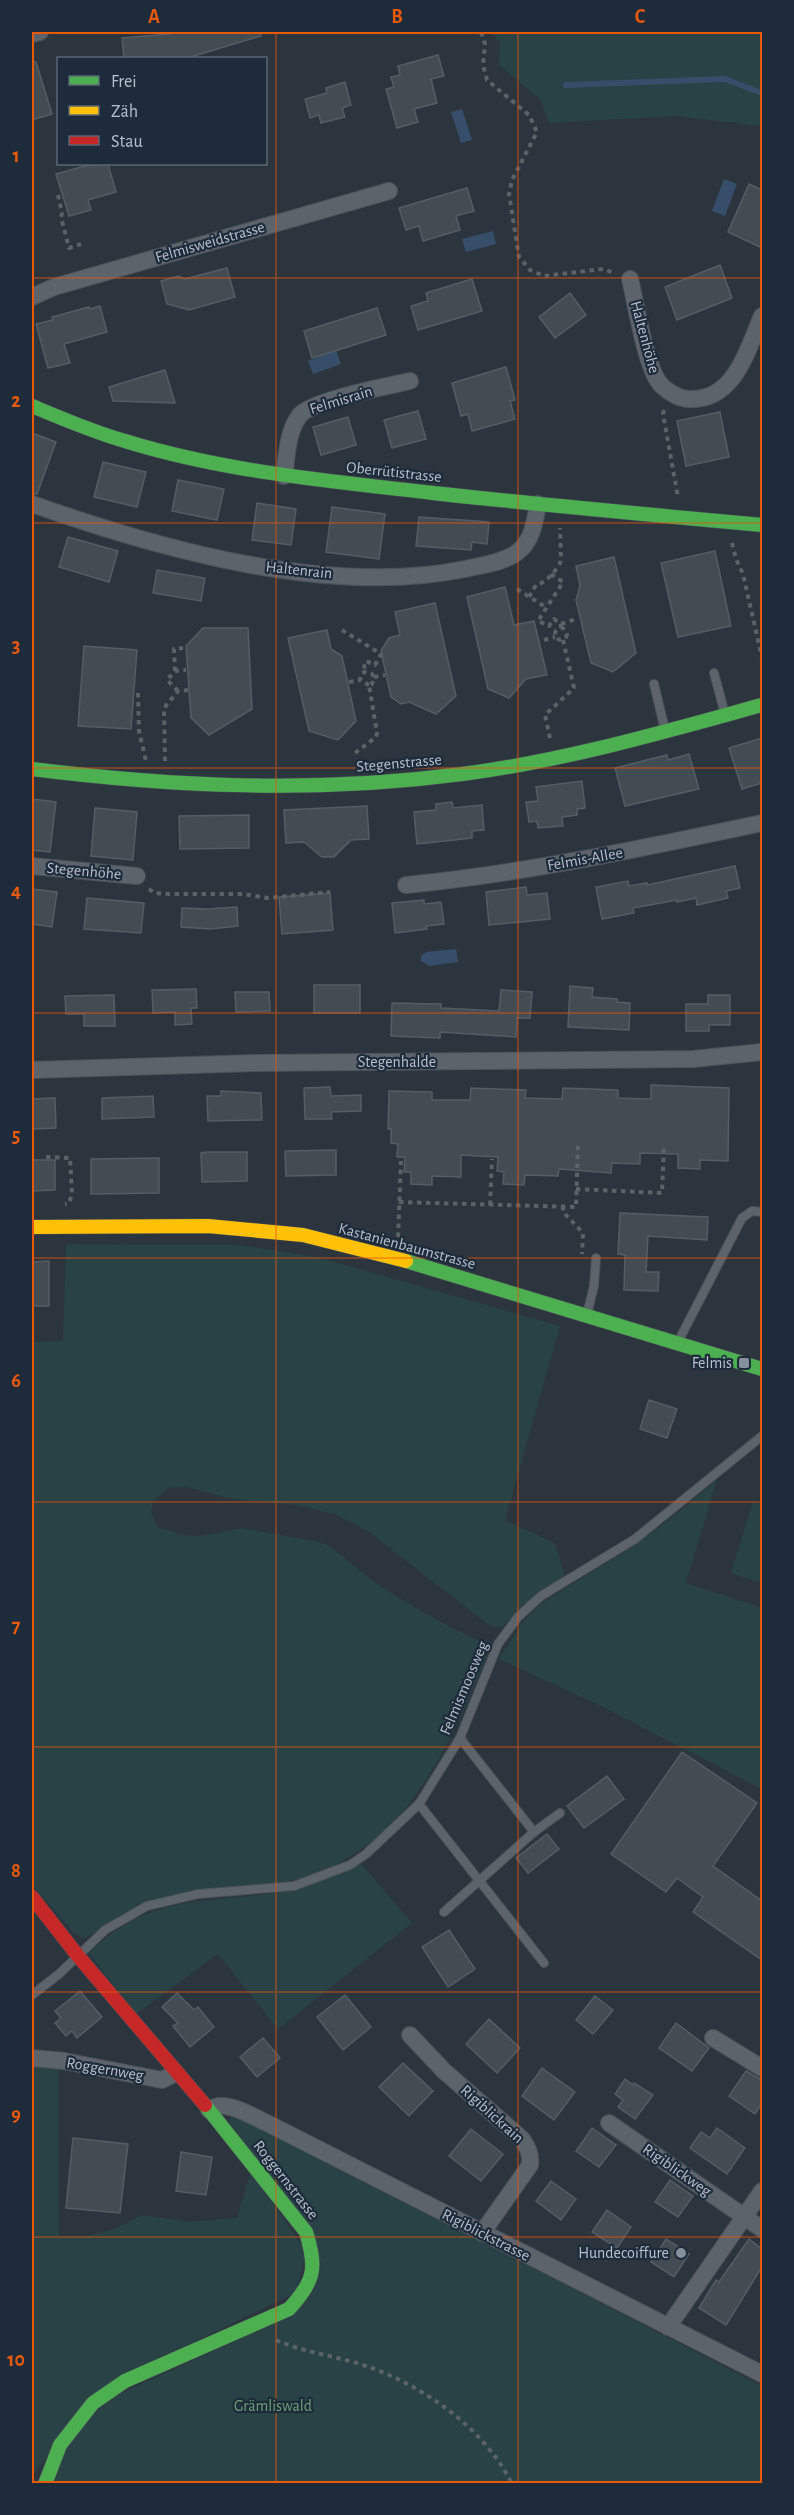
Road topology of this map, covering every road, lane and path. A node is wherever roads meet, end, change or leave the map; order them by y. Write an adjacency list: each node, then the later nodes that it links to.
1 (40, 32): 3 (street)
2 (481, 32): 7 (path)
3 (32, 34)
4 (389, 190): 8 (street, Felmisweidstrasse)
5 (58, 195): 6 (path)
6 (81, 244)
7 (630, 279): 9 (street, Haltenhöhe)
8 (32, 297)
9 (762, 316)
10 (410, 381): 13 (street, Felmisrain)
11 (32, 406): 13 (street, Oberrütistrasse)
12 (663, 417): 14 (path)
13 (284, 476): 16 (street, Oberrütistrasse)
14 (677, 493)
15 (32, 504): 16 (street, Haltenrain)
16 (538, 504): 18 (street, Oberrütistrasse)
17 (560, 517): 20 (path)
18 (762, 525)
19 (730, 537): 31 (path)
20 (551, 574): 22 (path); 23 (path)
21 (517, 589): 22 (path)
22 (529, 597): 23 (path)
23 (547, 608): 25 (path)
24 (576, 619): 25 (path)
25 (561, 626): 27 (path); 29 (path)
26 (342, 630): 34 (path)
27 (555, 637): 28 (path); 29 (path)
28 (544, 640)
29 (563, 640): 50 (path)
30 (183, 648): 33 (path)
31 (762, 658)
32 (186, 670): 33 (path)
33 (176, 671): 44 (path)
34 (365, 672): 37 (path); 38 (path)
35 (714, 673): 48 (lane)
36 (385, 675): 37 (path)
37 (374, 677): 42 (path)
38 (360, 680): 39 (path); 42 (path)
39 (349, 682)
40 (32, 683): 46 (path)
41 (654, 684): 49 (lane)
42 (369, 685): 51 (path)
43 (188, 690): 44 (path)
44 (178, 691): 54 (path)
45 (138, 693): 53 (path)
46 (32, 697)
47 (762, 705): 48 (street, Stegenstrasse)
48 (725, 716): 49 (street, Stegenstrasse)
49 (665, 731): 54 (street, Stegenstrasse)
50 (552, 748)
51 (355, 753)
52 (32, 769): 53 (street, Stegenstrasse)
53 (148, 783): 54 (street, Stegenstrasse)
54 (172, 784)
55 (762, 823): 58 (street, Felmis-Allee)
56 (32, 866): 57 (street, Stegenhöhe)
57 (137, 876): 59 (path)
58 (406, 885)
59 (330, 892)
60 (762, 1052): 61 (street, Stegenhalde)
61 (32, 1070)
62 (578, 1145): 67 (path)
63 (664, 1145): 67 (path)
64 (46, 1157): 69 (path)
65 (492, 1159): 70 (path)
66 (400, 1161): 68 (path)
67 (576, 1189): 71 (path)
68 (399, 1202): 70 (path); 74 (path)
69 (63, 1204)
70 (490, 1205): 71 (path)
71 (563, 1206): 75 (path)
72 (762, 1212): 78 (lane)
73 (32, 1227): 77 (street, Kastanienbaumstrasse)
74 (398, 1244)
75 (582, 1256)
76 (596, 1258): 77 (lane)
77 (587, 1315): 78 (street, Kastanienbaumstrasse)
78 (677, 1343): 79 (street, Kastanienbaumstrasse)
79 (762, 1369)
80 (762, 1436): 81 (lane, Felmismoosweg)
81 (460, 1738): 82 (lane, Felmismoosweg); 84 (lane)
82 (419, 1804): 85 (lane); 88 (lane, Felmismoosweg)
83 (560, 1813): 84 (lane)
84 (534, 1832): 85 (lane)
85 (479, 1881): 87 (lane); 89 (lane)
86 (32, 1897): 88 (street, Roggernstrasse)
87 (444, 1912)
88 (78, 1956): 90 (lane, Felmismoosweg); 95 (street, Roggernstrasse)
89 (544, 1963)
90 (32, 1995)
91 (410, 2035): 101 (street, Rigiblickrain)
92 (713, 2038): 94 (street)
93 (32, 2058): 95 (street, Roggernweg)
94 (762, 2068)
95 (176, 2073): 96 (street, Roggernstrasse)
96 (209, 2110): 101 (street, Rigiblickstrasse); 102 (street, Roggernstrasse)
97 (609, 2123): 99 (street, Rigiblickweg)
98 (762, 2192): 99 (street)
99 (745, 2217): 100 (street, Rigiblickweg); 103 (street)
100 (762, 2229)
101 (482, 2233): 103 (street, Rigiblickstrasse)
102 (247, 2327): 105 (street, Roggernstrasse); 106 (path)
103 (668, 2327): 104 (street, Rigiblickstrasse)
104 (762, 2374)
105 (45, 2484)
106 (512, 2484)

